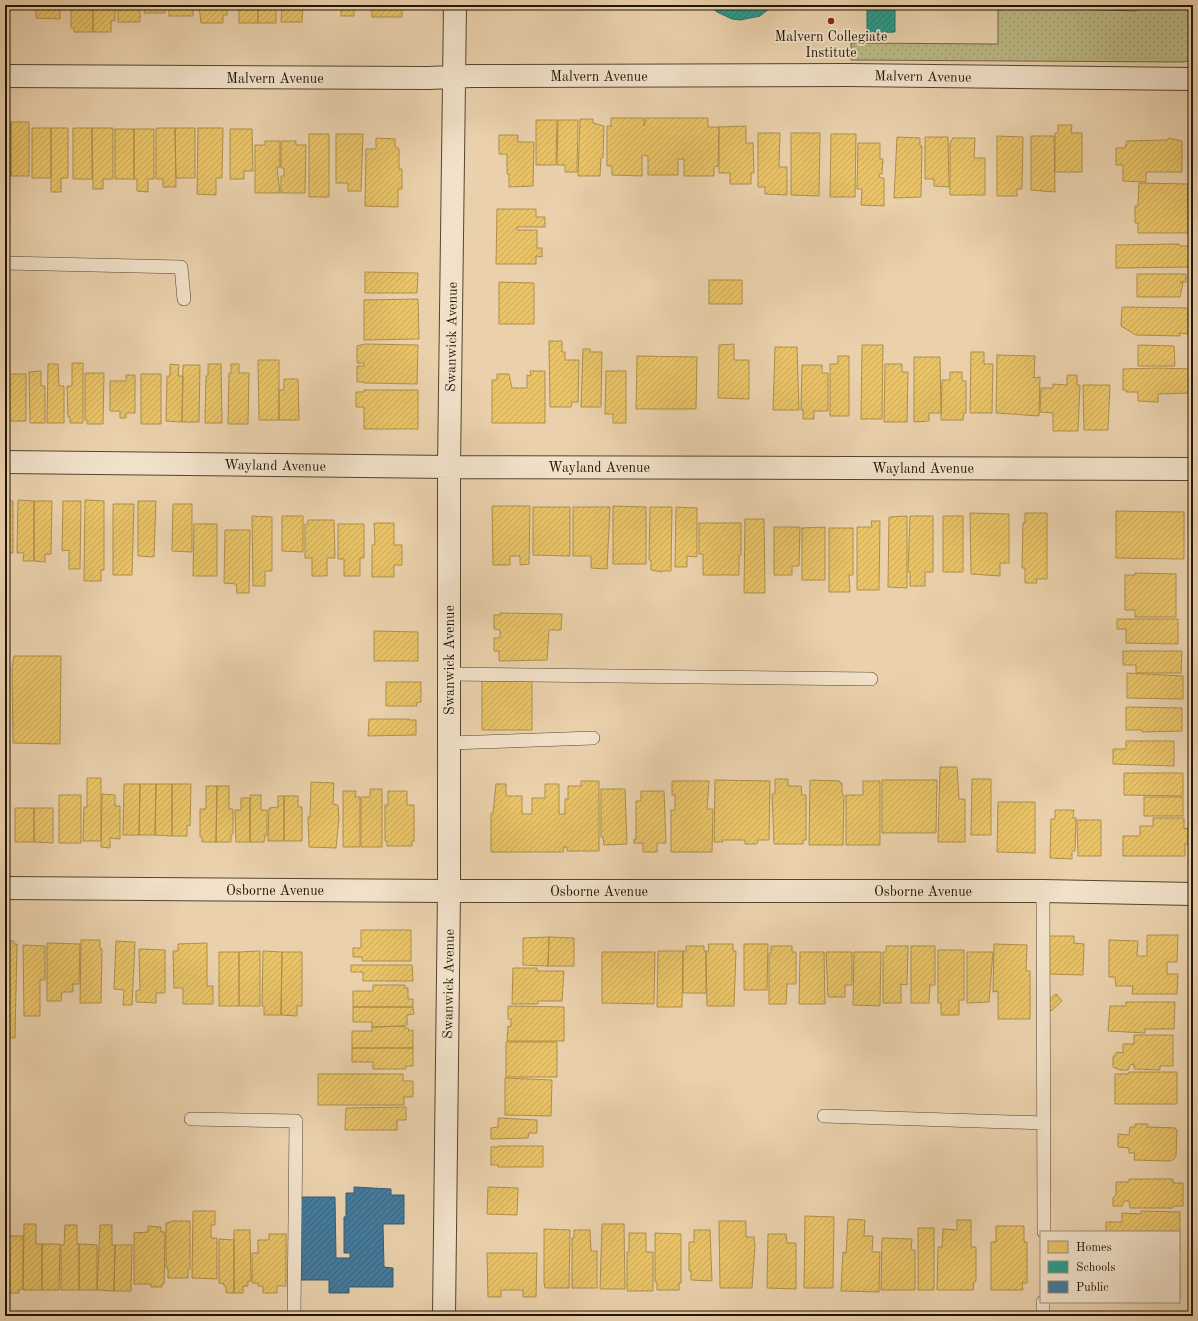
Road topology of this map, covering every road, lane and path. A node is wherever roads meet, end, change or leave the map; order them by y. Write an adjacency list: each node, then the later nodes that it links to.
1 (455, 5): 3 (street, Swanwick Avenue)
2 (5, 76): 3 (street, Malvern Avenue)
3 (455, 77): 4 (street, Malvern Avenue); 8 (street, Swanwick Avenue)
4 (1193, 79)
5 (5, 263): 6 (lane)
6 (184, 300)
7 (5, 462): 8 (street, Wayland Avenue)
8 (449, 467): 9 (street, Wayland Avenue); 10 (street, Swanwick Avenue)
9 (1193, 469)
10 (449, 674): 11 (lane); 13 (street, Swanwick Avenue)
11 (871, 679)
12 (593, 738): 13 (lane)
13 (449, 742): 15 (street, Swanwick Avenue)
14 (5, 888): 15 (street, Osborne Avenue)
15 (449, 891): 16 (street, Osborne Avenue); 24 (street, Swanwick Avenue)
16 (1043, 891): 17 (street, Osborne Avenue); 20 (lane)
17 (1193, 894)
18 (824, 1116): 20 (lane)
19 (191, 1119): 23 (lane)
20 (1044, 1123): 21 (lane)
21 (1044, 1231)
22 (1043, 1303): 25 (lane)
23 (294, 1316)
24 (444, 1316)
25 (1043, 1316)

